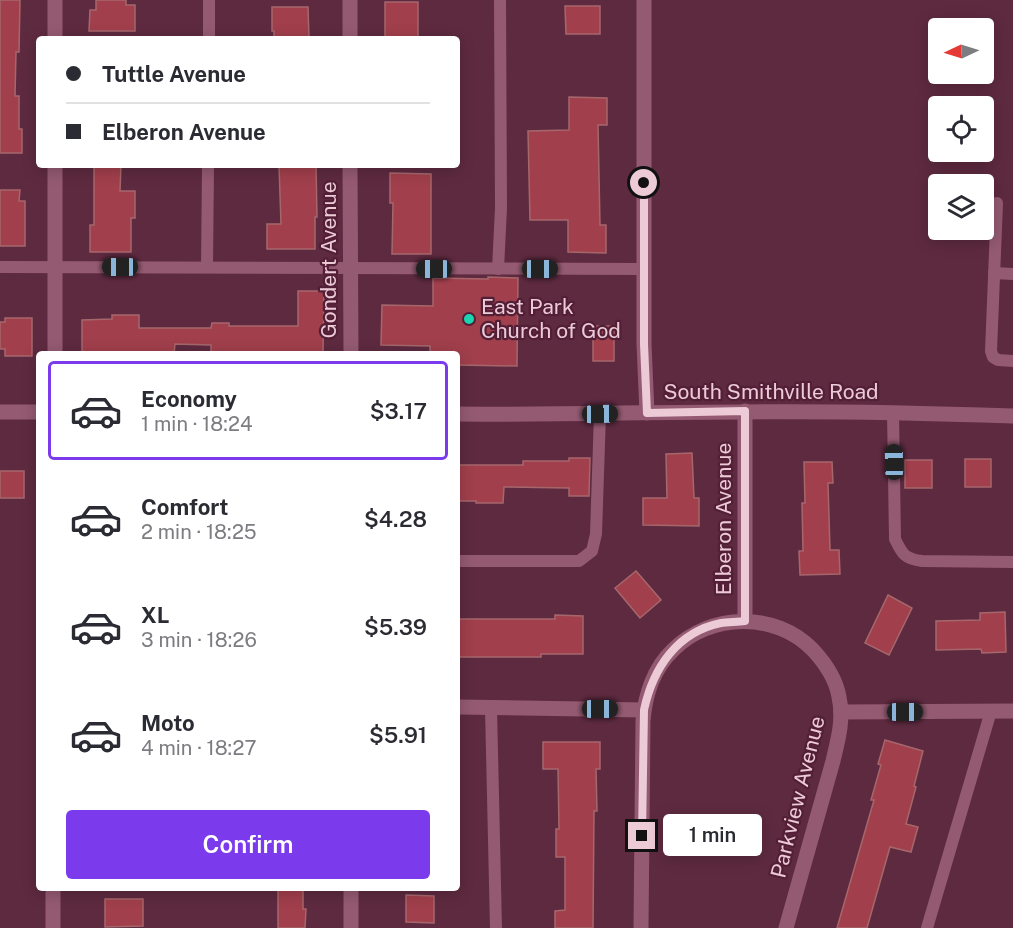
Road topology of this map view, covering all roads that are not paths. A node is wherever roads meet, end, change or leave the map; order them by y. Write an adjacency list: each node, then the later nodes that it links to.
1 (55, 0): 6 (street)
2 (209, 0): 7 (lane)
3 (350, 0): 8 (street)
4 (500, 0): 17 (lane)
5 (644, 0): 18 (street)
6 (55, 36)
7 (209, 36)
8 (350, 36)
9 (55, 168): 14 (street)
10 (208, 168): 15 (lane)
11 (350, 168): 16 (street, Gondert Avenue)
12 (997, 203): 19 (lane)
13 (0, 267): 14 (lane)
14 (55, 267): 15 (lane); 21 (street)
15 (207, 267): 16 (lane)
16 (350, 268): 17 (lane); 22 (street, Gondert Avenue)
17 (498, 269): 18 (lane)
18 (644, 269): 28 (street)
19 (994, 273): 20 (lane); 23 (lane)
20 (1013, 274)
21 (55, 351)
22 (351, 351)
23 (1013, 361)
24 (745, 411): 27 (street, South Smithville Road); 28 (street, South Smithville Road); 34 (street, Elberon Avenue)
25 (0, 412): 26 (street)
26 (36, 412)
27 (893, 412): 31 (street, South Smithville Road); 33 (lane)
28 (647, 413): 30 (street, South Smithville Road)
29 (460, 414): 30 (street, South Smithville Road)
30 (600, 414): 32 (lane)
31 (1013, 416)
32 (460, 561)
33 (1013, 562)
34 (745, 621): 37 (street, Elberon Avenue); 40 (street, Parkview Avenue)
35 (460, 707): 36 (street)
36 (491, 708): 37 (street); 45 (lane)
37 (644, 710): 46 (street, Elberon Avenue)
38 (991, 711): 39 (street); 40 (street); 48 (lane)
39 (1013, 711)
40 (841, 712): 47 (street, Parkview Avenue)
41 (53, 891): 43 (street)
42 (351, 891): 44 (street)
43 (53, 928)
44 (351, 928)
45 (496, 928)
46 (641, 928)
47 (786, 928)
48 (927, 928)

